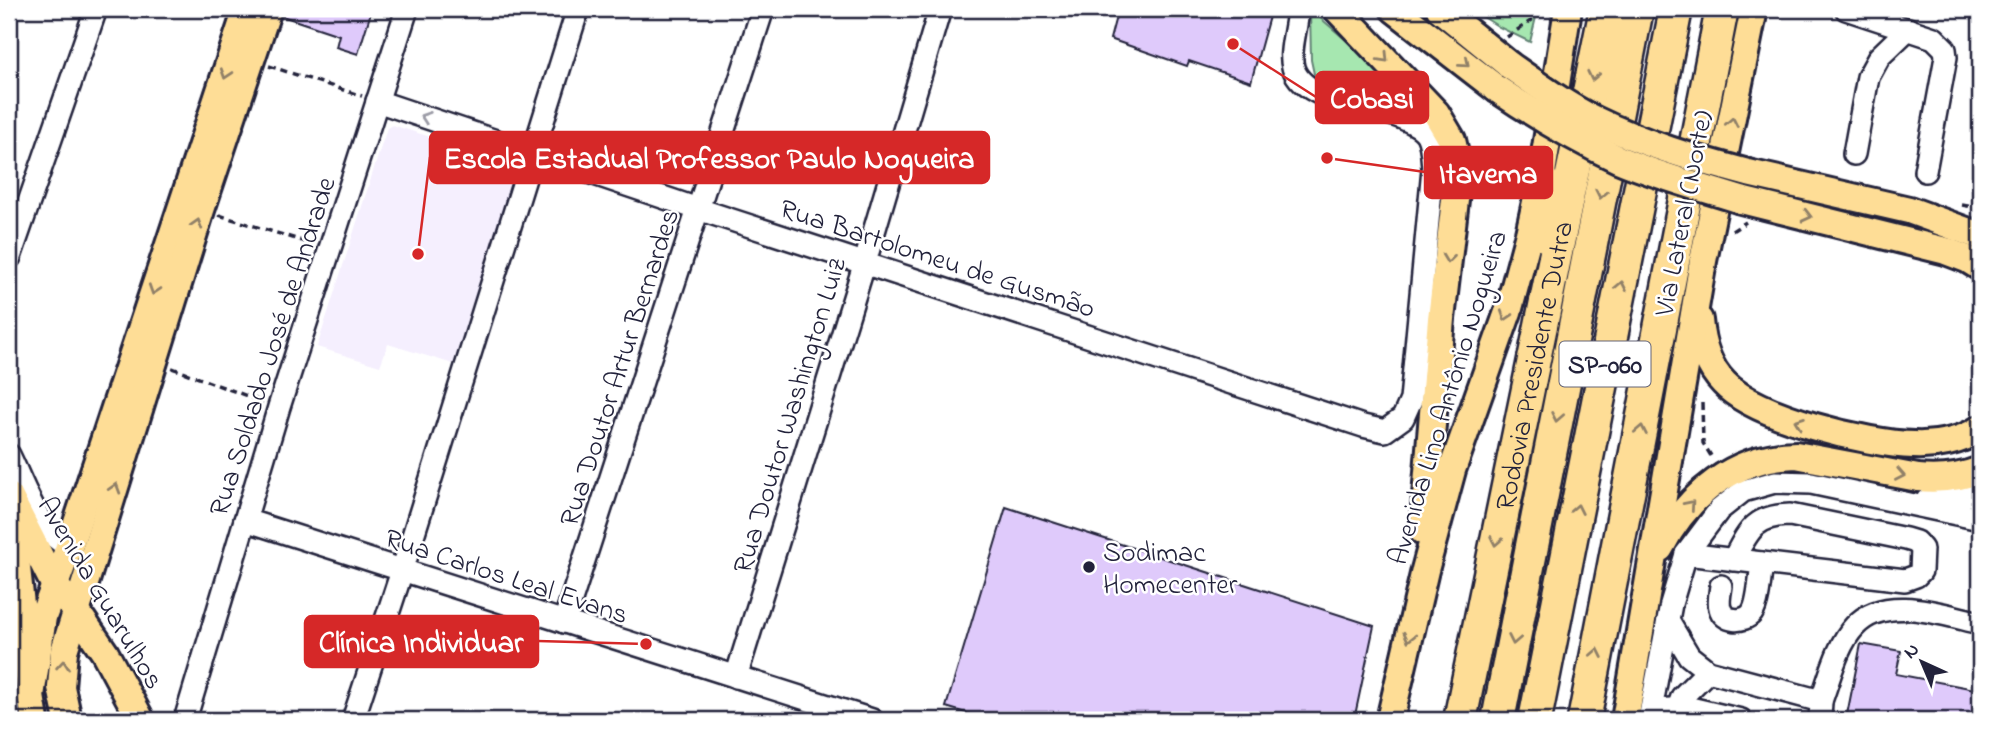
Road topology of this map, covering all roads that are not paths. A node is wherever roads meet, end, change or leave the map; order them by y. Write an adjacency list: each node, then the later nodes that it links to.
1 (96, 9): 29 (street)
2 (247, 9): 43 (main road, one-way to 43)
3 (268, 9): 44 (main road, one-way to 3)
4 (407, 9): 20 (street, Rua Soldado José de Andrade)
5 (578, 9): 21 (street)
6 (763, 9): 25 (street, Rua Doutor Artur Bernardes)
7 (940, 9): 31 (street, Rua Doutor Washington Luiz)
8 (1298, 9): 34 (street, Avenida Lino Antônio Nogueira)
9 (1337, 9): 51 (main road, one-way to 51)
10 (1394, 9): 32 (main road, one-way to 32, bridge)
11 (1440, 9): 26 (main road, bridge)
12 (1568, 9): 24 (main road, Avenida Lino Antônio Nogueira)
13 (1606, 9): 35 (highway, Rodovia Presidente Dutra / SP-060, one-way to 35)
14 (1637, 9): 72 (highway, Rodovia Presidente Dutra / SP-060, one-way to 72)
15 (1678, 9): 48 (highway, SP-060, one-way to 15)
16 (1722, 9): 75 (highway, SP-060, one-way to 16)
17 (1755, 9): 30 (main road, Via Lateral (Norte), one-way to 17)
18 (1846, 9): 19 (street)
19 (1909, 29): 22 (street); 23 (street)
20 (377, 101): 21 (street, Rua Bartolomeu de Gusmão, one-way to 20); 42 (street, Rua Soldado José de Andrade)
21 (533, 153): 25 (street, Rua Bartolomeu de Gusmão); 50 (street)
22 (1854, 153)
23 (1925, 171)
24 (1541, 179): 35 (highway); 51 (main road, Avenida Lino Antônio Nogueira, one-way to 51)
25 (698, 209): 31 (street, Rua Bartolomeu de Gusmão); 56 (street, Rua Doutor Artur Bernardes)
26 (1909, 210): 27 (main road); 28 (main road)
27 (1980, 218)
28 (1980, 236)
29 (10, 257)
30 (1703, 261): 33 (main road, one-way to 30); 47 (main road, Via Lateral (Norte))
31 (865, 262): 34 (street, Rua Bartolomeu de Gusmão); 59 (street, Rua Doutor Washington Luiz)
32 (1980, 267)
33 (1980, 429)
34 (1385, 431)
35 (1514, 450): 71 (highway, Rodovia Presidente Dutra / SP-060, one-way to 71)
36 (9, 455): 43 (street)
37 (1980, 470): 47 (main road, one-way to 37)
38 (1980, 492): 40 (street)
39 (9, 497): 52 (main road, Avenida Guarulhos); 60 (main road)
40 (1897, 502): 41 (street); 45 (street)
41 (1980, 519)
42 (245, 520): 50 (street, Rua Carlos Leal Evans); 61 (street, Rua Soldado José de Andrade)
43 (69, 547): 52 (main road)
44 (95, 553): 52 (main road); 54 (main road)
45 (1686, 554): 46 (street); 55 (street)
46 (1733, 559): 49 (street); 49 (street)
47 (1653, 562): 76 (main road, Via Lateral (Norte))
48 (1566, 563): 73 (highway, SP-060); 74 (highway)
49 (1762, 563): 53 (street)
50 (402, 570): 56 (street, Rua Carlos Leal Evans); 68 (street)
51 (1424, 570): 70 (main road, Avenida Lino Antônio Nogueira, one-way to 70)
52 (54, 584): 54 (main road, Avenida Guarulhos); 60 (main road)
53 (1721, 586)
54 (77, 612): 65 (main road, one-way to 54); 66 (main road, Avenida Guarulhos)
55 (1668, 621): 58 (street); 64 (street)
56 (564, 622): 59 (street, Rua Carlos Leal Evans)
57 (1980, 623): 62 (street)
58 (1708, 671): 62 (street); 63 (street)
59 (736, 677): 69 (street, Rua Carlos Leal Evans)
60 (33, 708)
61 (188, 710): 67 (street, Rua Soldado José de Andrade)
62 (1820, 710)
63 (1675, 714): 64 (street); 77 (street)
64 (1651, 715)
65 (68, 720)
66 (141, 720)
67 (170, 720)
68 (353, 720)
69 (873, 720)
70 (1390, 720)
71 (1460, 720)
72 (1498, 720)
73 (1535, 720)
74 (1556, 720)
75 (1584, 720)
76 (1625, 720)
77 (1741, 720)

